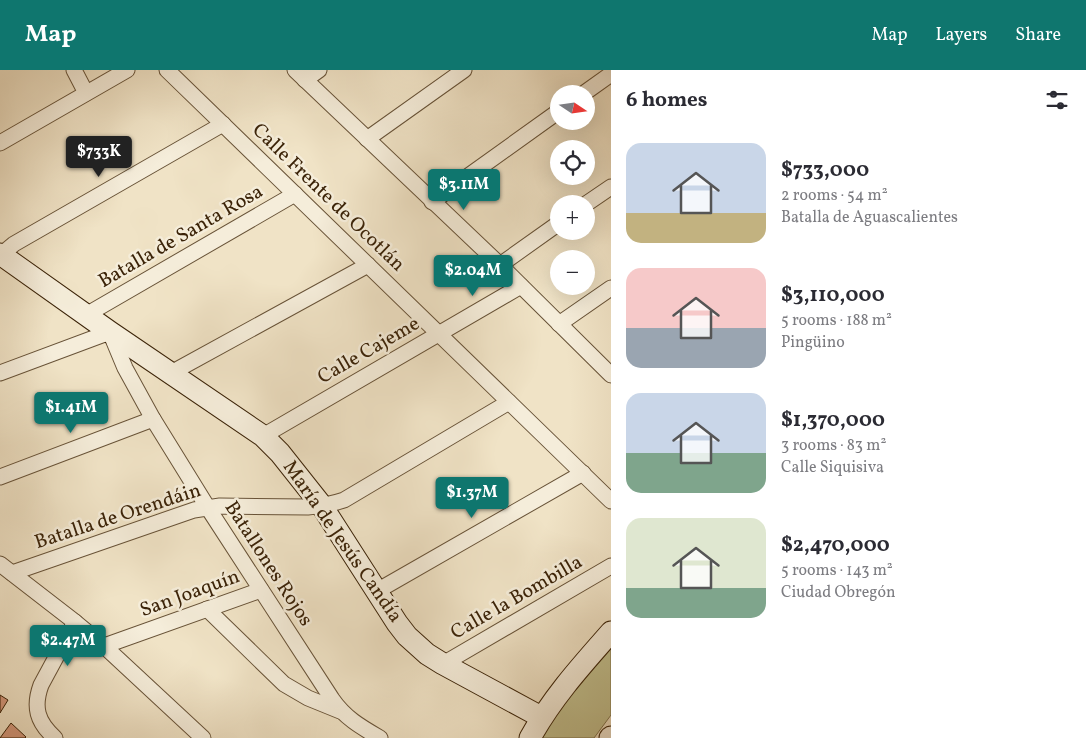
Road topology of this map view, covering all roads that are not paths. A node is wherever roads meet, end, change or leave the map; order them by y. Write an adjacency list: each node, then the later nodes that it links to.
1 (74, 70): 9 (street)
2 (127, 70): 9 (street)
3 (167, 70): 11 (street, Calle Frente de Ocotlán)
4 (319, 70): 7 (street)
5 (464, 70): 12 (street)
6 (611, 74): 8 (street)
7 (300, 75): 12 (street)
8 (595, 85)
9 (86, 93): 13 (street)
10 (550, 117): 17 (street)
11 (223, 124): 15 (street, Calle Frente de Ocotlán); 19 (street)
12 (366, 139): 17 (street)
13 (0, 143)
14 (611, 187): 16 (street)
15 (295, 194): 20 (street, Calle Frente de Ocotlán); 24 (street, Batalla de Santa Rosa)
16 (595, 198)
17 (432, 202): 21 (street)
18 (550, 229): 21 (street)
19 (1, 256): 24 (street, María de Jesús Candía)
20 (368, 265): 27 (street, Calle Frente de Ocotlán); 29 (street)
21 (500, 265): 22 (street)
22 (521, 286): 25 (street); 27 (street, Calle Cajeme)
23 (611, 288): 25 (street)
24 (86, 315): 26 (street, María de Jesús Candía)
25 (558, 324): 30 (street)
26 (110, 332): 28 (street); 29 (street, María de Jesús Candía); 32 (street, Batallones Rojos)
27 (440, 334): 31 (street, Calle Frente de Ocotlán); 33 (street, Calle Cajeme)
28 (0, 373)
29 (171, 373): 33 (street, María de Jesús Candía)
30 (611, 375)
31 (509, 402): 34 (street, Calle Frente de Ocotlán); 37 (street, Batalla de Orendáin)
32 (153, 419): 35 (street); 38 (street, Batallones Rojos)
33 (262, 436): 37 (street, María de Jesús Candía)
34 (582, 473): 36 (street, Calle Frente de Ocotlán); 42 (street)
35 (0, 477)
36 (611, 501)
37 (322, 506): 38 (street, Batalla de Orendáin); 42 (street, María de Jesús Candía)
38 (208, 508): 40 (street, Batalla de Orendáin); 41 (street, Batallones Rojos)
39 (611, 566): 47 (street, Calle la Bombilla)
40 (6, 568): 44 (street)
41 (261, 590): 43 (street, San Joaquín); 48 (street, Batallones Rojos)
42 (377, 591): 47 (street, María de Jesús Candía)
43 (207, 609): 46 (street, San Joaquín); 48 (street, Batallones Rojos)
44 (75, 622): 46 (street); 50 (street)
45 (611, 632): 49 (street)
46 (104, 646): 51 (street)
47 (443, 664): 49 (street, María de Jesús Candía)
48 (340, 711): 52 (street, Batallones Rojos)
49 (541, 717): 53 (street)
50 (55, 738)
51 (203, 738)
52 (380, 738)
53 (530, 738)

